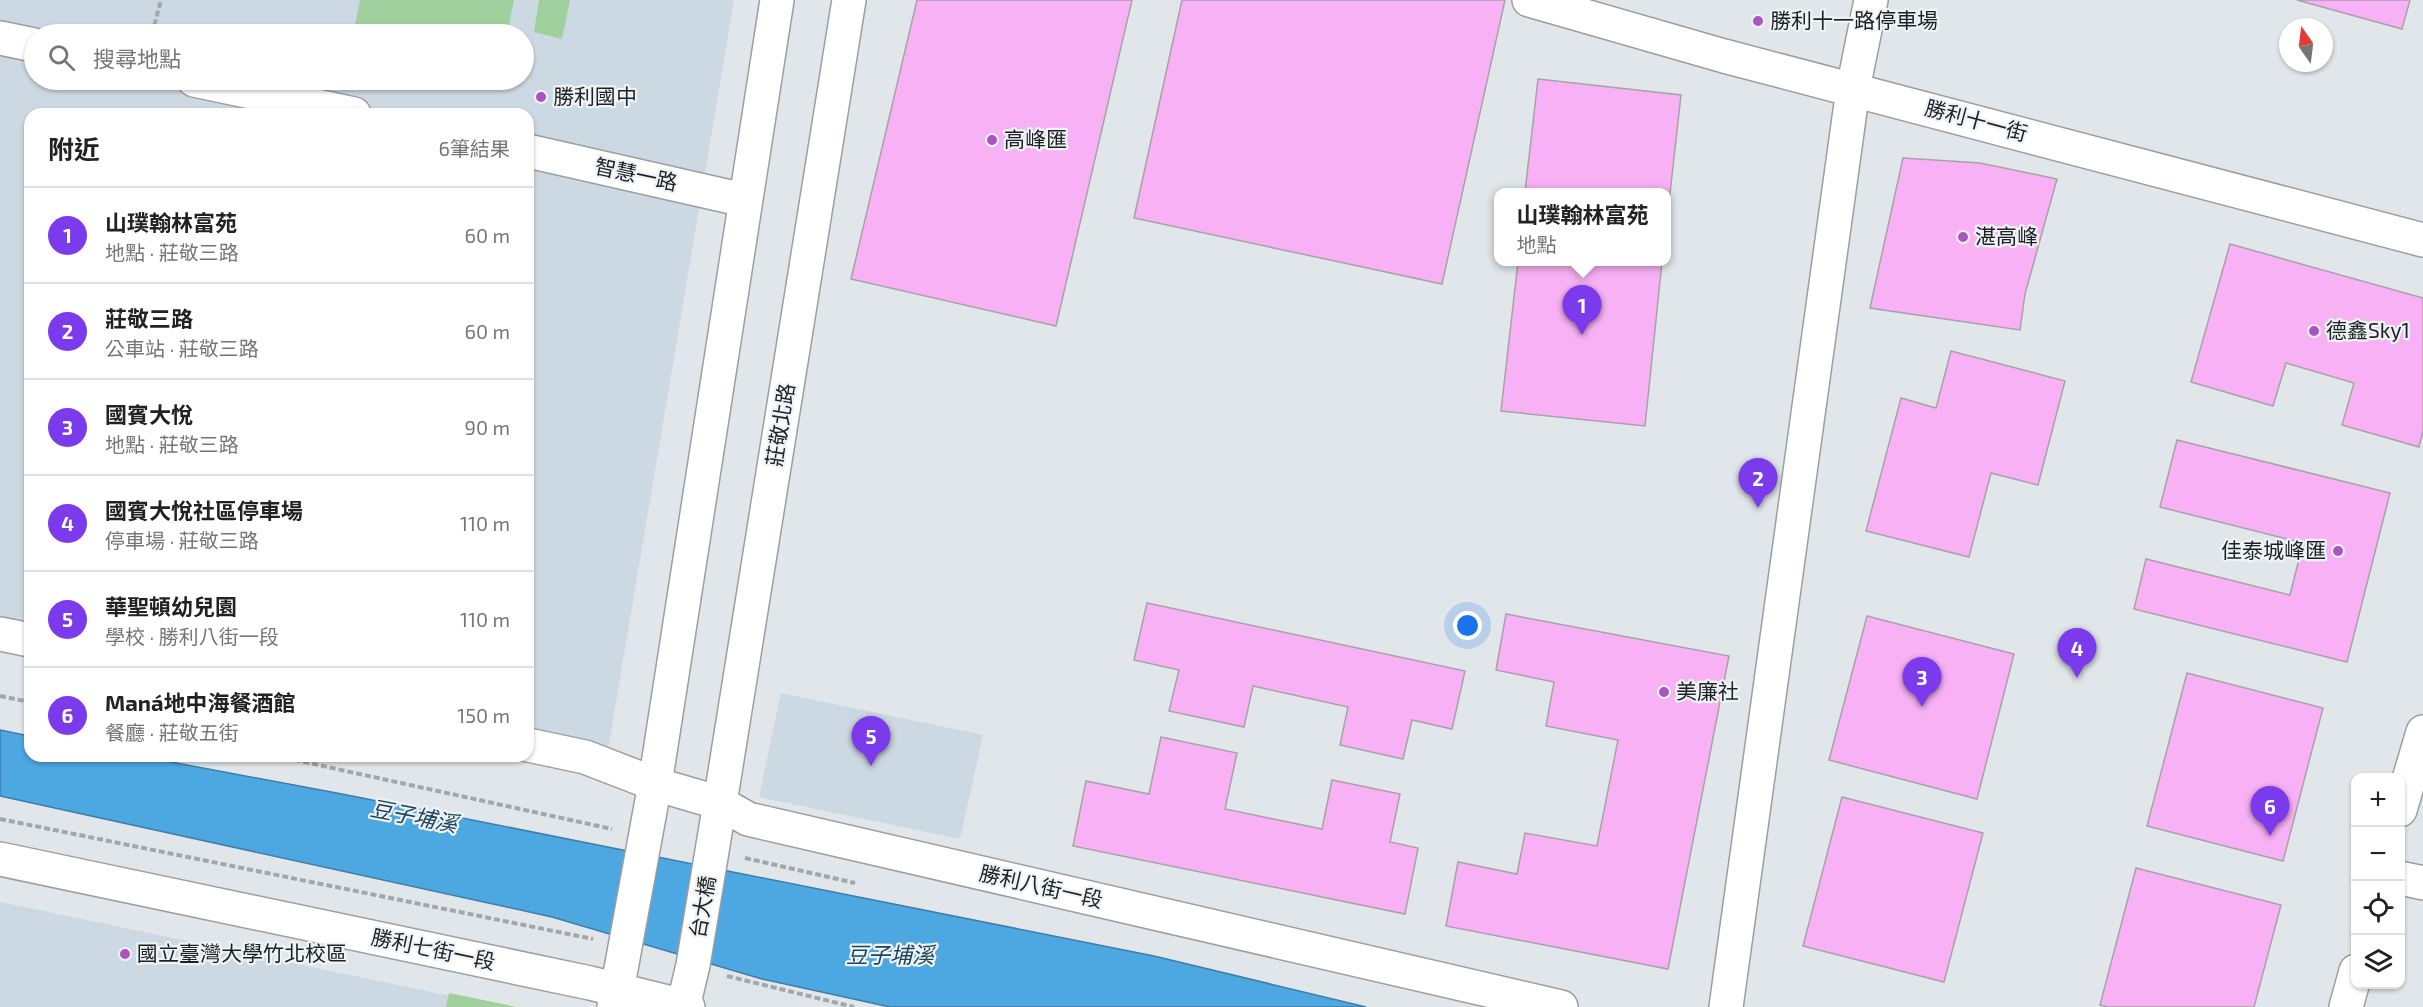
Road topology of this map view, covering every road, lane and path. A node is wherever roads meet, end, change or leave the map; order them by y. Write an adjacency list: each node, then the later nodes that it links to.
1 (161, 0): 6 (path)
2 (777, 0): 13 (street)
3 (849, 0): 24 (street, 莊敬北路)
4 (1529, 0): 9 (street, 勝利十一街)
5 (1871, 0): 9 (street)
6 (155, 24)
7 (0, 38): 8 (street)
8 (24, 43)
9 (1853, 89): 14 (street, 勝利十一街); 38 (street)
10 (241, 90): 11 (street)
11 (326, 108)
12 (534, 153): 13 (street, 智慧一路)
13 (744, 200): 22 (street)
14 (2423, 240)
15 (0, 634): 16 (street)
16 (24, 639)
17 (0, 696): 18 (path)
18 (24, 701)
19 (2423, 732): 23 (street)
20 (534, 746): 22 (street, 勝利八街一段)
21 (305, 762): 26 (path)
22 (655, 784): 24 (street, 勝利八街一段); 26 (street)
23 (2405, 793)
24 (720, 803): 27 (street, 莊敬北路); 37 (street, 勝利八街一段)
25 (0, 819): 31 (path)
26 (632, 833): 31 (street)
27 (712, 849): 35 (street, 台大橋)
28 (0, 859): 34 (street, 勝利七街一段)
29 (2405, 879): 30 (street)
30 (2423, 883)
31 (614, 944): 34 (street)
32 (726, 976): 36 (path)
33 (2351, 987): 39 (street)
34 (616, 999): 35 (street, 勝利七街一段)
35 (685, 1007)
36 (854, 1007)
37 (1561, 1007)
38 (1726, 1007)
39 (2346, 1007)

